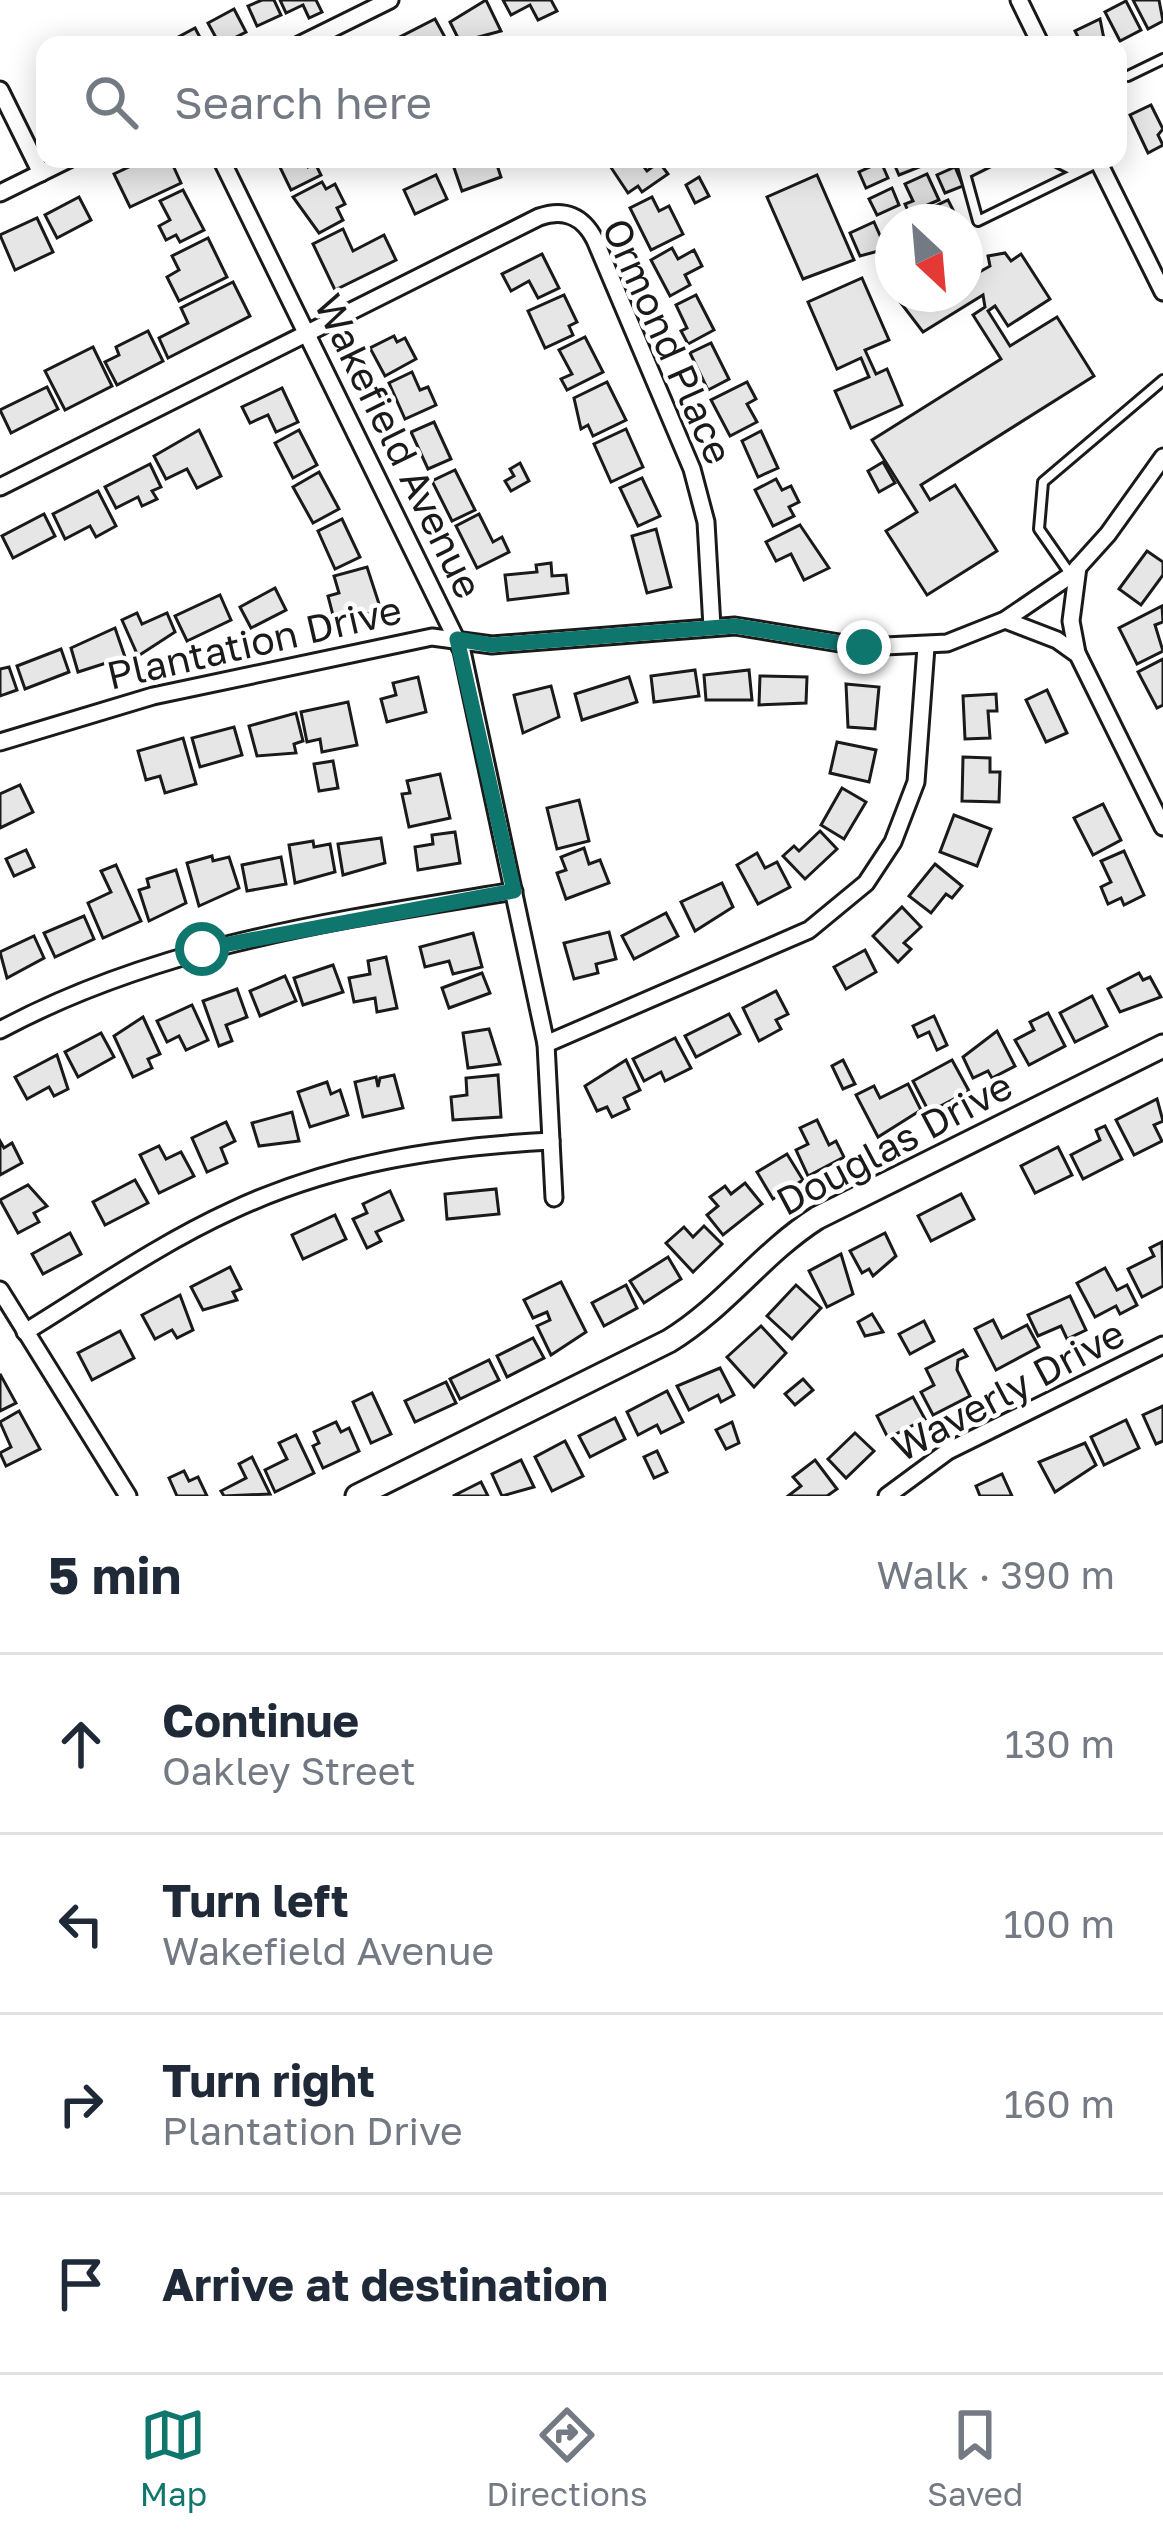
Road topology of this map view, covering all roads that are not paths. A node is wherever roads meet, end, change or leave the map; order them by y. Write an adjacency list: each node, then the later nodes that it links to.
1 (390, 0): 3 (street)
2 (1019, 0): 4 (street)
3 (317, 36)
4 (1037, 36)
5 (1163, 59): 6 (lane)
6 (1128, 76)
7 (0, 90): 8 (street)
8 (36, 163)
9 (39, 168): 19 (street)
10 (51, 168): 19 (street)
11 (225, 168): 22 (street, Wakefield Avenue)
12 (966, 168): 17 (lane)
13 (976, 168): 17 (lane)
14 (1070, 168): 18 (lane)
15 (1085, 168): 18 (lane)
16 (1101, 168): 21 (street)
17 (968, 172): 18 (lane)
18 (1078, 172)
19 (41, 173): 20 (street)
20 (0, 193)
21 (1163, 292)
22 (307, 334): 25 (street, Ormond Place); 28 (street, Ormond Place); 29 (street, Wakefield Avenue)
23 (1163, 380): 26 (lane)
24 (1163, 457): 26 (street)
25 (0, 487)
26 (1075, 571): 27 (street, Plantation Drive); 31 (street)
27 (1005, 620): 30 (street, Plantation Drive); 31 (street)
28 (712, 627): 29 (street, Plantation Drive); 30 (street, Plantation Drive)
29 (457, 639): 32 (street, Plantation Drive); 34 (street, Wakefield Avenue)
30 (926, 647): 36 (street)
31 (1078, 656): 33 (street)
32 (0, 742)
33 (1163, 827)
34 (514, 891): 35 (street); 36 (street, Wakefield Avenue)
35 (0, 1030)
36 (546, 1044): 38 (street, Wakefield Avenue)
37 (1163, 1046): 44 (street, Douglas Drive)
38 (551, 1141): 39 (street, Wakefield Avenue); 41 (street)
39 (554, 1198)
40 (0, 1290): 41 (street)
41 (25, 1331): 43 (street)
42 (1163, 1345): 45 (street, Waverly Drive)
43 (128, 1496)
44 (357, 1496)
45 (886, 1496)

